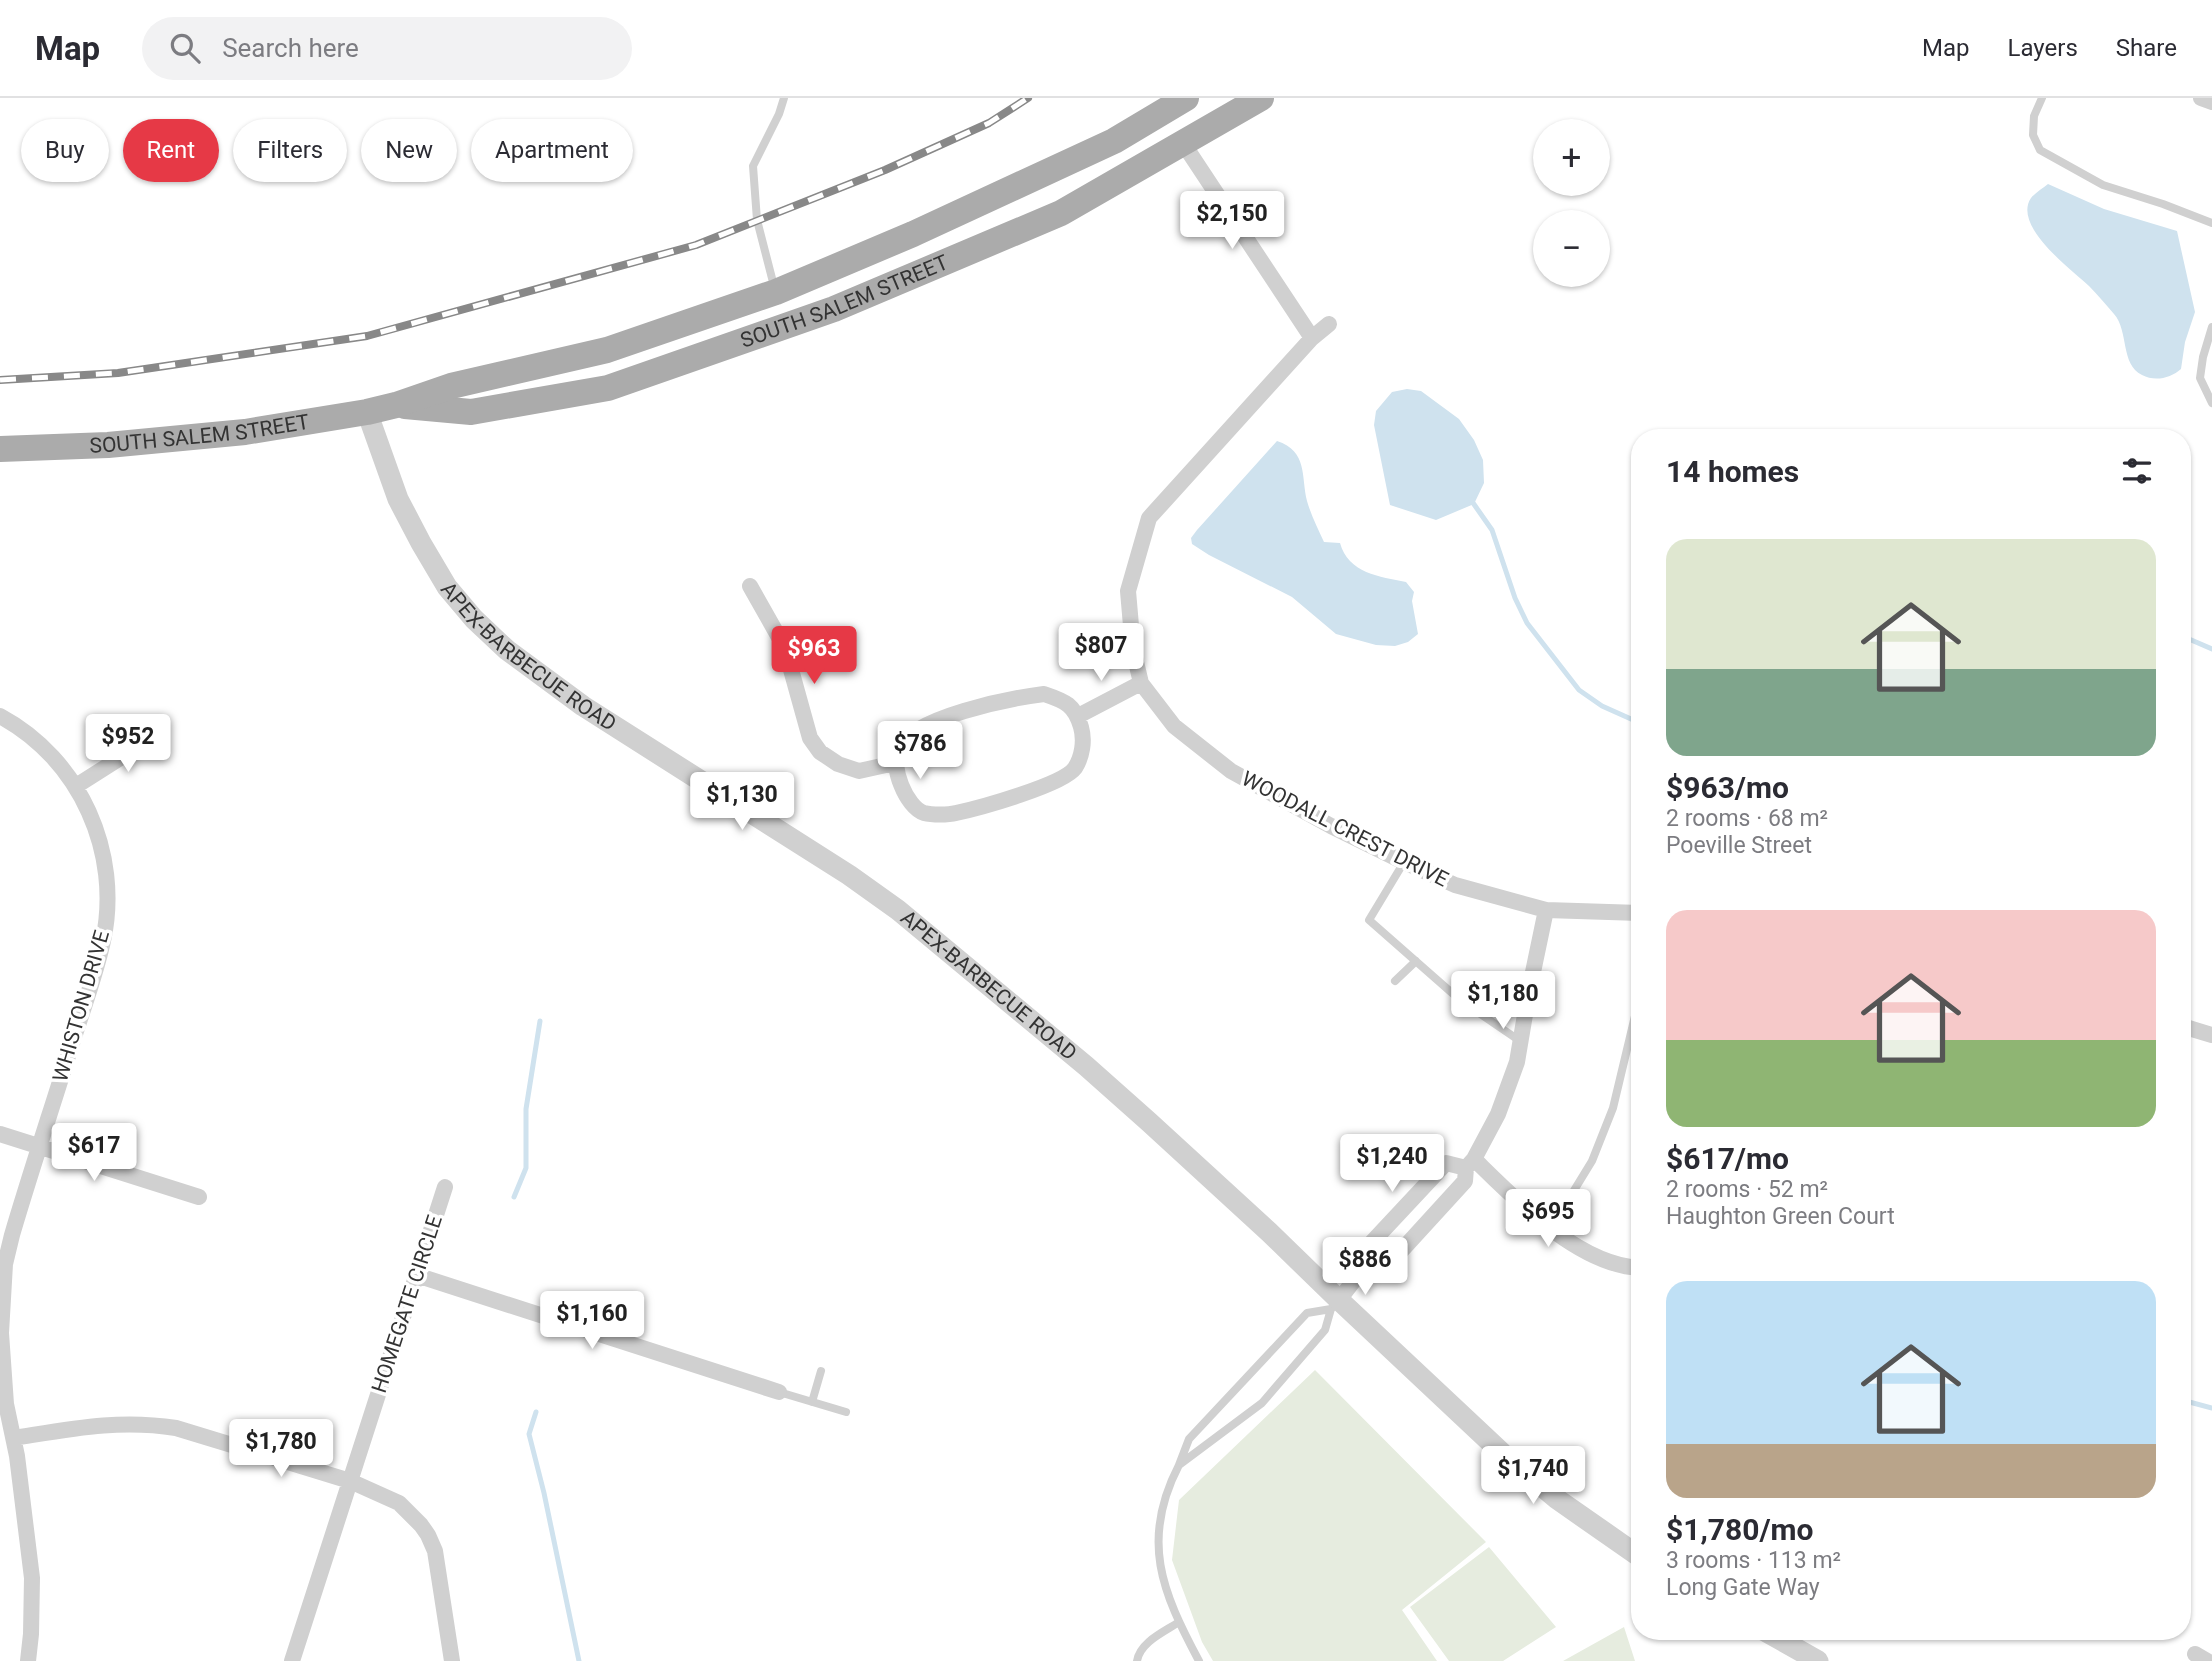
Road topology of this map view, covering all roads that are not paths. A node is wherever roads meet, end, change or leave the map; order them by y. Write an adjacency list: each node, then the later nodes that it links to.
1 (784, 98): 9 (lane)
2 (1186, 98): 9 (main road, SOUTH SALEM STREET)
3 (1261, 98): 7 (main road, SOUTH SALEM STREET)
4 (2042, 98): 8 (lane)
5 (2201, 98): 6 (street)
6 (2212, 103)
7 (1183, 143): 12 (street); 14 (main road, SOUTH SALEM STREET)
8 (2212, 223)
9 (776, 292): 14 (main road, SOUTH SALEM STREET)
10 (1329, 324): 12 (street, WOODALL CREST DRIVE)
11 (2212, 327): 13 (lane)
12 (1312, 338): 17 (street, WOODALL CREST DRIVE)
13 (2212, 404)
14 (382, 408): 15 (main road, SOUTH SALEM STREET); 41 (street, APEX-BARBECUE ROAD)
15 (0, 449)
16 (750, 586): 21 (street)
17 (1141, 683): 19 (street); 23 (street, WOODALL CREST DRIVE)
18 (0, 716): 22 (street, WHISTON DRIVE)
19 (1078, 716): 21 (street); 21 (street)
20 (161, 732): 22 (street)
21 (895, 763)
22 (76, 786): 33 (street, WHISTON DRIVE)
23 (1404, 862): 24 (street, WOODALL CREST DRIVE); 26 (lane)
24 (1546, 910): 25 (street, WOODALL CREST DRIVE); 30 (street)
25 (1631, 912)
26 (1416, 961): 27 (lane); 30 (lane)
27 (1395, 981)
28 (2191, 1029): 29 (street)
29 (2212, 1035)
30 (1520, 1041): 34 (street)
31 (1631, 1043): 37 (lane)
32 (0, 1135): 33 (street)
33 (40, 1147): 36 (street); 46 (street, WHISTON DRIVE)
34 (1470, 1163): 37 (street); 39 (street); 39 (street)
35 (445, 1187): 40 (street, HOMEGATE CIRCLE)
36 (200, 1197)
37 (1551, 1228): 38 (street)
38 (1631, 1268)
39 (1362, 1270): 41 (street)
40 (416, 1275): 43 (street); 48 (street, HOMEGATE CIRCLE)
41 (1335, 1305): 47 (lane); 47 (lane); 49 (street, APEX-BARBECUE ROAD)
42 (821, 1371): 44 (lane)
43 (779, 1392): 44 (lane)
44 (812, 1402): 45 (lane)
45 (846, 1412)
46 (14, 1437): 48 (street); 52 (street, WHISTON DRIVE)
47 (1180, 1465): 50 (lane)
48 (350, 1481): 53 (street, HOMEGATE CIRCLE); 54 (street)
49 (1631, 1551)
50 (1179, 1622): 55 (lane); 56 (lane)
51 (1782, 1640): 57 (street)
52 (28, 1661)
53 (292, 1661)
54 (452, 1661)
55 (1137, 1661)
56 (1199, 1661)
57 (1818, 1661)

